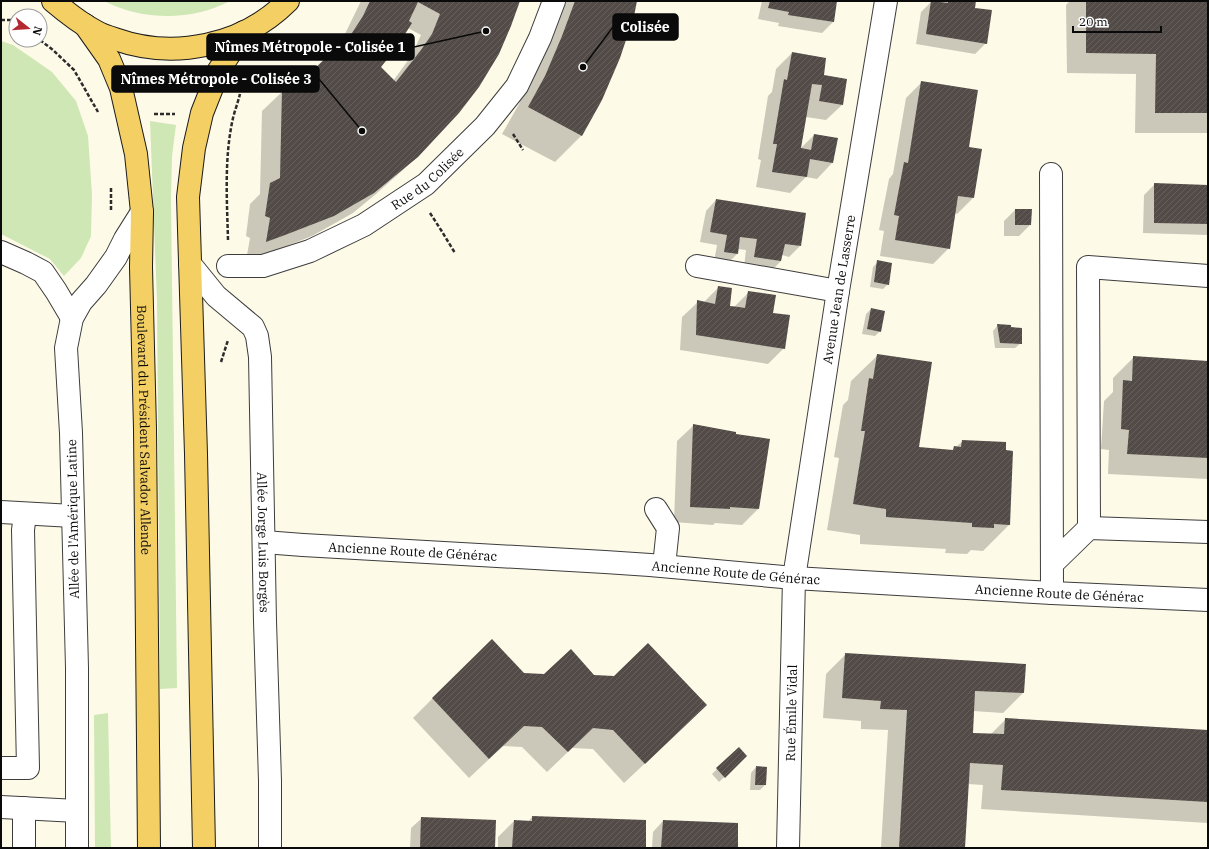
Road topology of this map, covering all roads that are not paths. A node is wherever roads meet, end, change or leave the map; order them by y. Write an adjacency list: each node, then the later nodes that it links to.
1 (53, 1): 5 (main road)
2 (288, 1): 6 (main road)
3 (554, 1): 11 (street, Rue du Colisée)
4 (886, 1): 14 (street, Avenue Jean de Lasserre)
5 (85, 25): 6 (main road); 8 (main road, Boulevard du Président Salvador Allende)
6 (244, 32): 10 (main road)
7 (1051, 174): 23 (street)
8 (142, 212): 15 (street, Allée de l'Amérique Latine); 34 (main road, Boulevard du Président Salvador Allende)
9 (1, 252): 15 (street)
10 (190, 264): 22 (street, Allée Jorge Luis Borgès); 35 (main road)
11 (228, 266)
12 (697, 266): 14 (street)
13 (1208, 276): 20 (street)
14 (838, 291): 25 (street, Avenue Jean de Lasserre)
15 (72, 318): 19 (street, Allée de l'Amérique Latine)
16 (656, 509): 24 (street)
17 (1, 512): 18 (street)
18 (25, 514): 19 (street); 28 (street)
19 (73, 516): 31 (street, Allée de l'Amérique Latine)
20 (1090, 528): 21 (street); 23 (street)
21 (1208, 532)
22 (264, 542): 24 (street, Ancienne Route de Générac); 36 (street, Allée Jorge Luis Borgès)
23 (1052, 564): 26 (street)
24 (664, 566): 25 (street, Ancienne Route de Générac)
25 (794, 578): 26 (street, Ancienne Route de Générac); 37 (street, Rue Émile Vidal)
26 (1052, 593): 27 (street, Ancienne Route de Générac)
27 (1208, 600)
28 (1, 768)
29 (1, 807): 30 (street)
30 (24, 808): 31 (street); 32 (street)
31 (77, 811): 33 (street, Allée de l'Amérique Latine)
32 (24, 848)
33 (77, 848)
34 (149, 848)
35 (204, 848)
36 (270, 848)
37 (788, 848)

